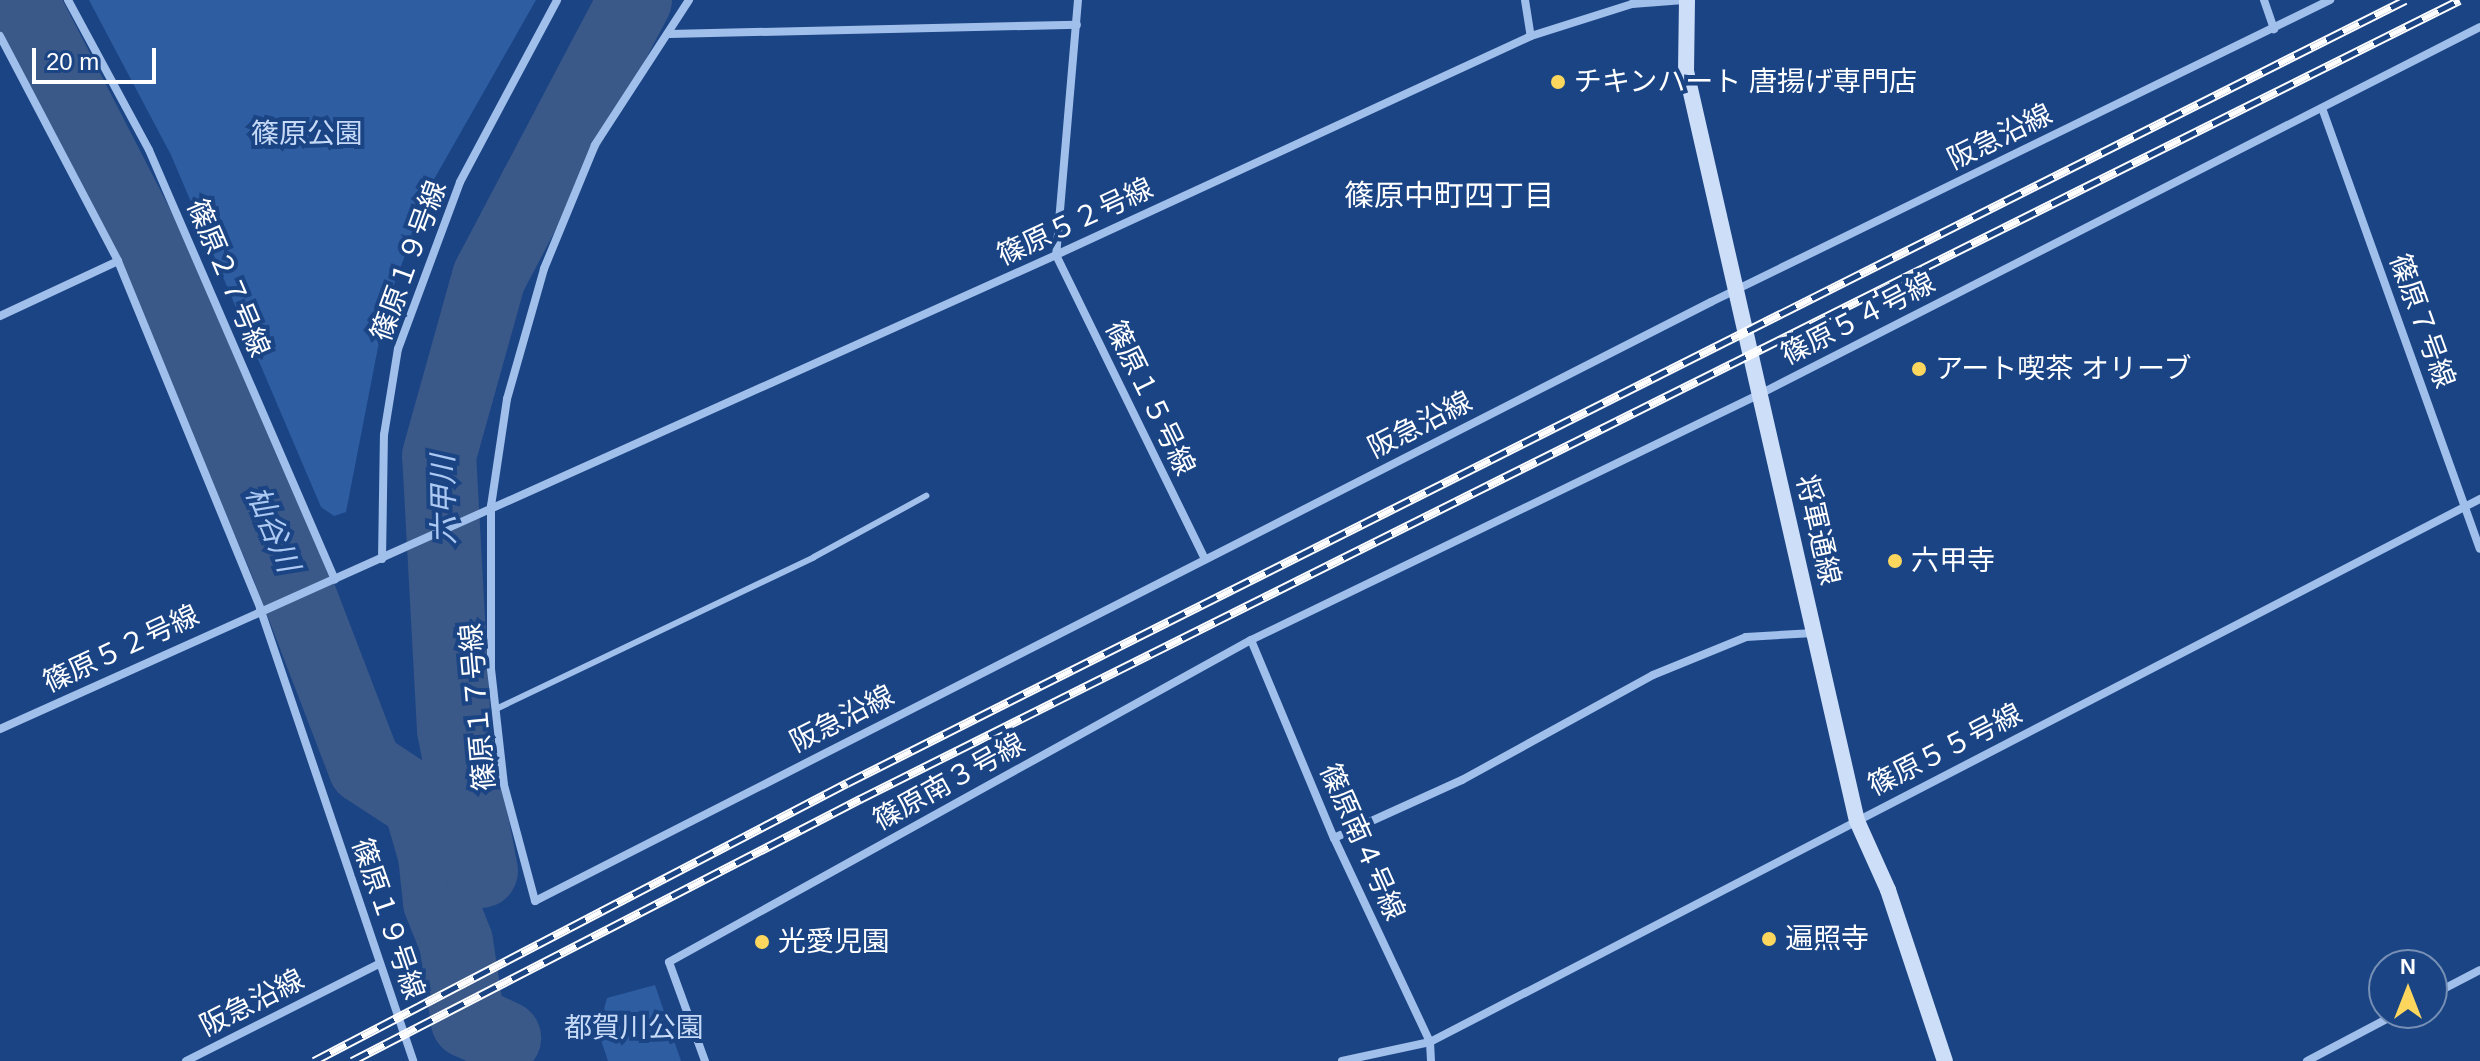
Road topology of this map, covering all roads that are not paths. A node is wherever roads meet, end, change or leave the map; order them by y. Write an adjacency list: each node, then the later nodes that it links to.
1 (68, 0): 28 (street, 篠原２７号線)
2 (557, 0): 26 (street, 篠原１９号線)
3 (689, 0): 12 (street)
4 (1078, 0): 9 (street)
5 (1525, 0): 14 (street)
6 (1685, 0): 14 (street, 篠原５２号線); 18 (street, 将軍通線)
7 (2264, 0): 11 (street)
8 (2330, 0): 11 (street, 阪急沿線)
9 (1077, 25): 12 (street); 16 (street)
10 (2480, 27): 15 (street, 篠原５４号線)
11 (2274, 29): 18 (street, 阪急沿線)
12 (669, 34): 23 (street)
13 (0, 36): 17 (street)
14 (1531, 36): 16 (street, 篠原５２号線)
15 (2322, 108): 20 (street, 篠原５４号線); 24 (street, 篠原７号線)
16 (1056, 255): 23 (street, 篠原５２号線); 27 (street, 篠原１５号線)
17 (118, 261): 19 (street); 29 (street)
18 (1736, 289): 20 (street, 将軍通線); 27 (street, 阪急沿線)
19 (0, 316)
20 (1760, 394): 30 (street, 将軍通線); 31 (street, 篠原５４号線)
21 (926, 496): 32 (lane)
22 (2480, 499): 24 (street, 篠原５５号線)
23 (491, 506): 26 (street, 篠原５２号線); 32 (street, 篠原１７号線)
24 (2465, 506): 25 (street, 篠原７号線); 34 (street, 篠原５５号線)
25 (2480, 549)
26 (382, 559): 28 (street)
27 (1205, 559): 36 (street, 阪急沿線)
28 (335, 579): 29 (street, 篠原５２号線)
29 (260, 608): 33 (street, 篠原５２号線); 37 (street, 篠原１９号線)
30 (1814, 633): 34 (street, 将軍通線); 35 (street)
31 (1251, 640): 35 (street, 篠原南４号線); 44 (street, 篠原南３号線)
32 (496, 709): 36 (street, 篠原１７号線)
33 (0, 729)
34 (1857, 821): 41 (street, 篠原５５号線); 47 (street, 将軍通線)
35 (1334, 838): 41 (street, 篠原南４号線)
36 (535, 901)
37 (379, 964): 42 (street, 阪急沿線); 43 (street, 篠原１９号線)
38 (2480, 970): 39 (street)
39 (2448, 987)
40 (2368, 1029): 48 (street)
41 (1430, 1042): 45 (street, 篠原５５号線); 46 (street, 篠原南４号線)
42 (186, 1061)
43 (413, 1061)
44 (705, 1061)
45 (1342, 1061)
46 (1431, 1061)
47 (1945, 1061)
48 (2307, 1061)

